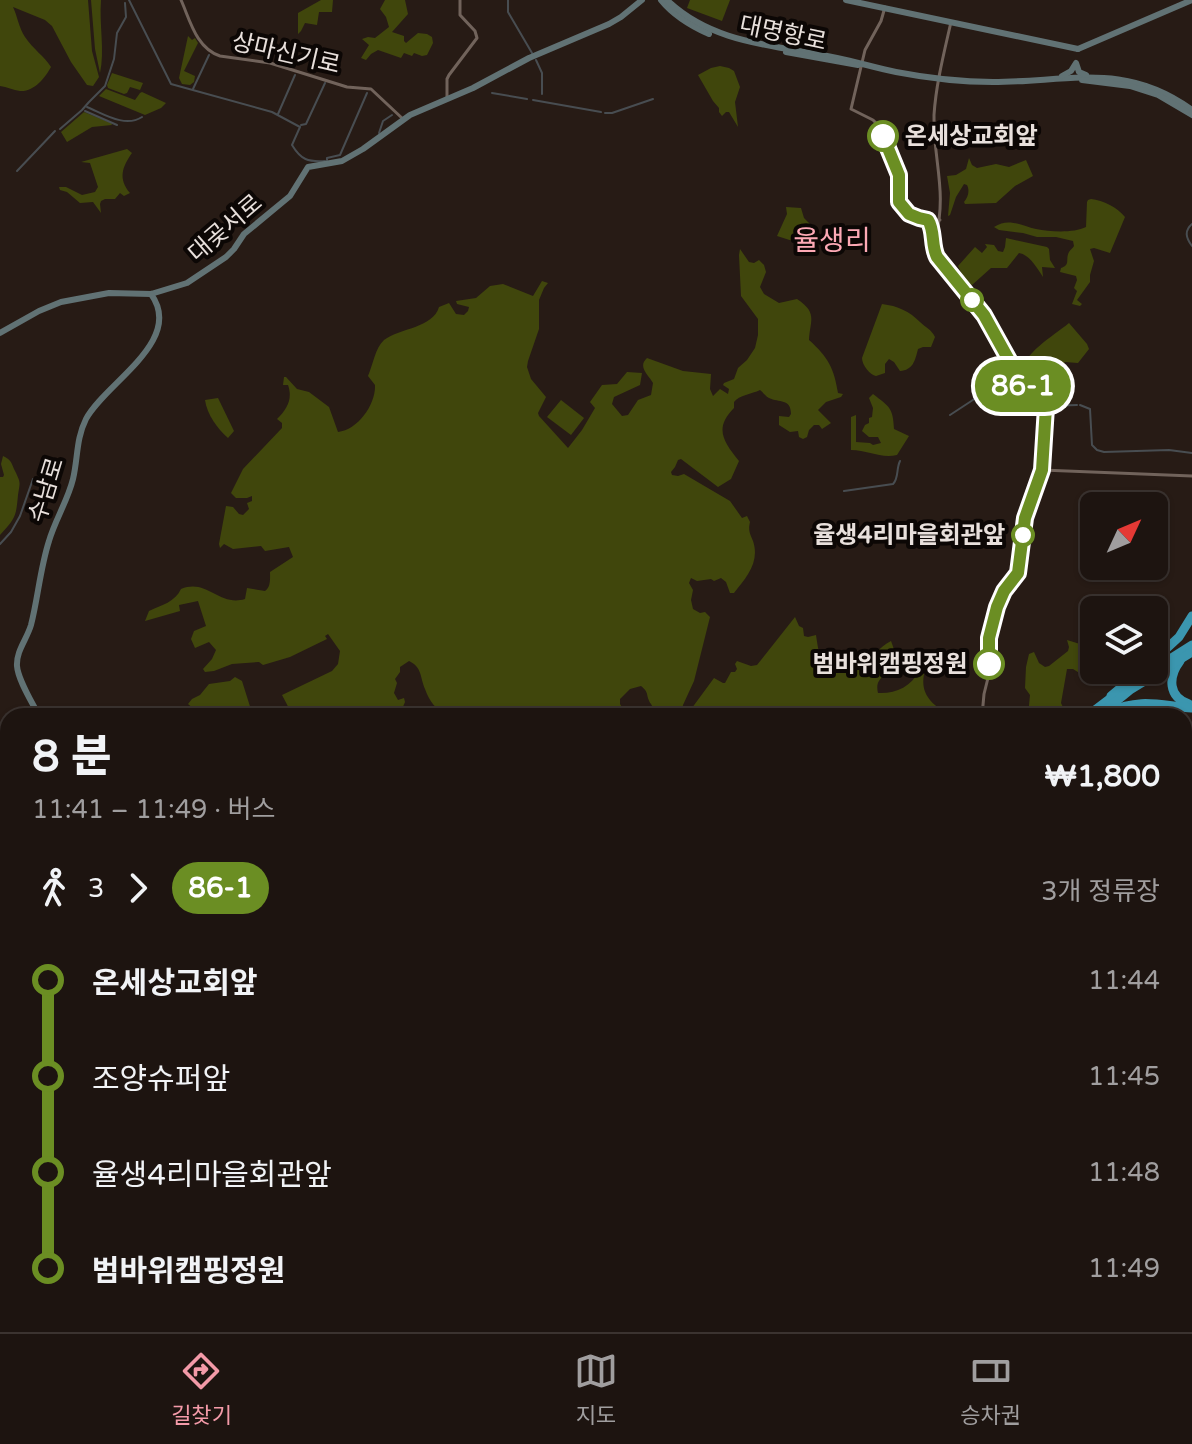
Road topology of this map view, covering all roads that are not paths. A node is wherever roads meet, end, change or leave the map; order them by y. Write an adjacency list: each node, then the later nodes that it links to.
1 (181, 0): 18 (street, 상마신기로)
2 (460, 0): 16 (street)
3 (642, 0): 16 (street, 대곶서로)
4 (664, 0): 11 (street, 대명항로)
5 (846, 0): 7 (street)
6 (1192, 0): 9 (street)
7 (885, 7): 8 (street); 11 (street)
8 (951, 22): 9 (street); 13 (street)
9 (1078, 49): 10 (street)
10 (1076, 63): 12 (street); 14 (street); 15 (street)
11 (861, 65): 13 (street, 대명항로); 19 (street)
12 (1089, 76): 14 (street, 대명항로); 17 (street, 대명항로)
13 (939, 78): 15 (street, 대명항로); 20 (street)
14 (1075, 78): 15 (street, 대명항로); 17 (street, 대명항로)
15 (1057, 79)
16 (447, 99): 18 (street, 대곶서로)
17 (1192, 113)
18 (403, 119): 22 (street, 대곶서로)
19 (928, 220): 20 (street); 21 (street)
20 (940, 220): 21 (street)
21 (934, 244): 24 (street)
22 (151, 294): 23 (street, 대곶서로); 34 (street, 수남로)
23 (0, 333)
24 (1042, 470): 25 (street); 35 (street)
25 (1192, 476)
26 (1192, 616): 28 (highway)
27 (1192, 645): 30 (highway)
28 (1168, 647)
29 (1192, 652): 33 (highway); 38 (highway)
30 (1168, 660)
31 (1128, 684): 36 (highway)
32 (1135, 684): 37 (highway)
33 (1192, 706): 39 (highway)
34 (35, 708)
35 (983, 708)
36 (1104, 708)
37 (1105, 708)
38 (1106, 708)
39 (1117, 708)

